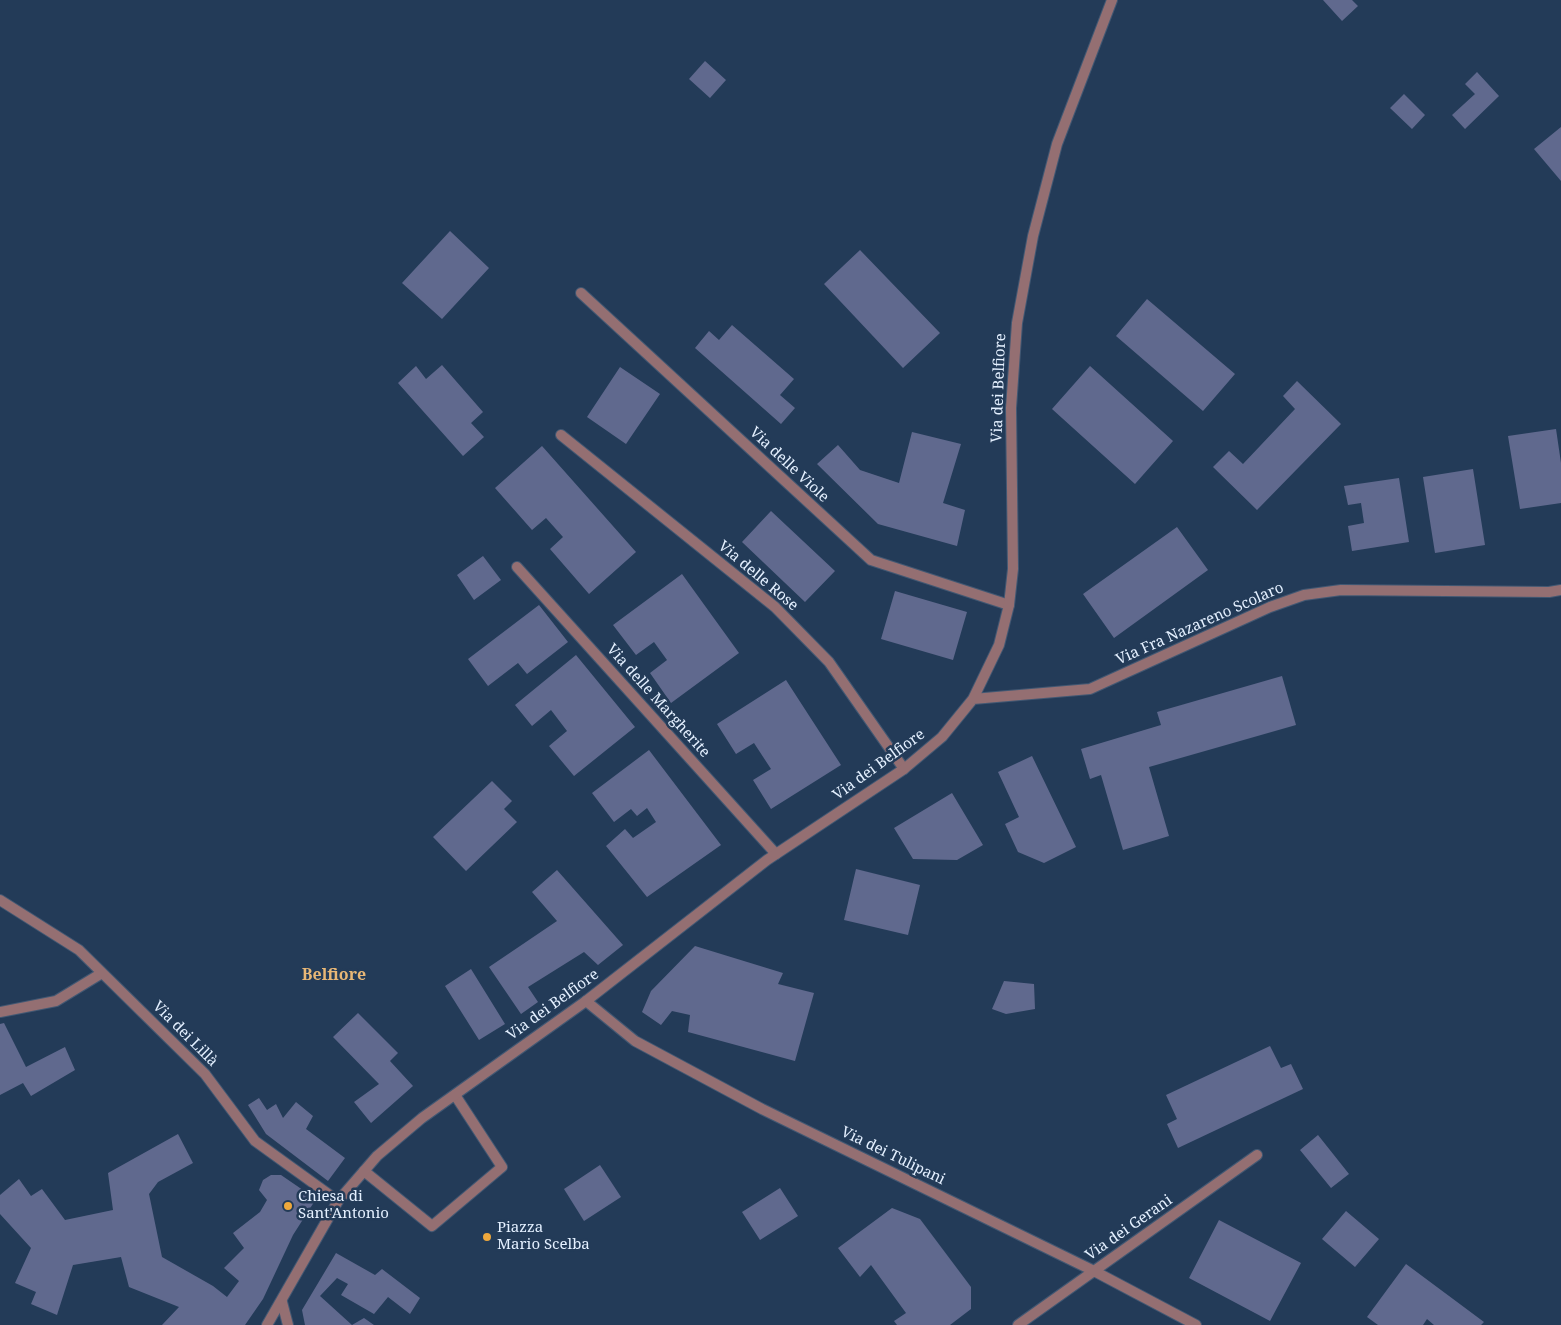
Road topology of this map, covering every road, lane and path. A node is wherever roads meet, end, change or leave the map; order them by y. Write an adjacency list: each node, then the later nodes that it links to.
1 (1112, 0): 6 (street, Via dei Belfiore)
2 (581, 293): 6 (street, Via delle Viole)
3 (561, 434): 8 (street, Via delle Rose)
4 (517, 567): 9 (street, Via delle Margherite)
5 (1561, 590): 7 (street, Via Fra Nazareno Scolaro)
6 (1009, 605): 7 (street, Via dei Belfiore)
7 (974, 699): 8 (street, Via dei Belfiore)
8 (904, 768): 9 (street, Via dei Belfiore)
9 (776, 854): 12 (street, Via dei Belfiore)
10 (0, 900): 11 (street, Via dei Lillà)
11 (102, 973): 13 (street); 17 (street, Via dei Lillà)
12 (586, 1001): 14 (street, Via dei Belfiore); 18 (street, Via dei Tulipani)
13 (0, 1012)
14 (455, 1095): 16 (street, Via dei Belfiore); 16 (street)
15 (1258, 1156): 18 (street, Via dei Gerani)
16 (364, 1171): 17 (street, Via dei Belfiore)
17 (338, 1201): 19 (street, Via dei Belfiore)
18 (1094, 1271): 22 (street, Via dei Gerani); 23 (street, Via dei Tulipani)
19 (282, 1302): 20 (street, Via dei Belfiore); 21 (street)
20 (268, 1325)
21 (288, 1325)
22 (1018, 1325)
23 (1196, 1325)

